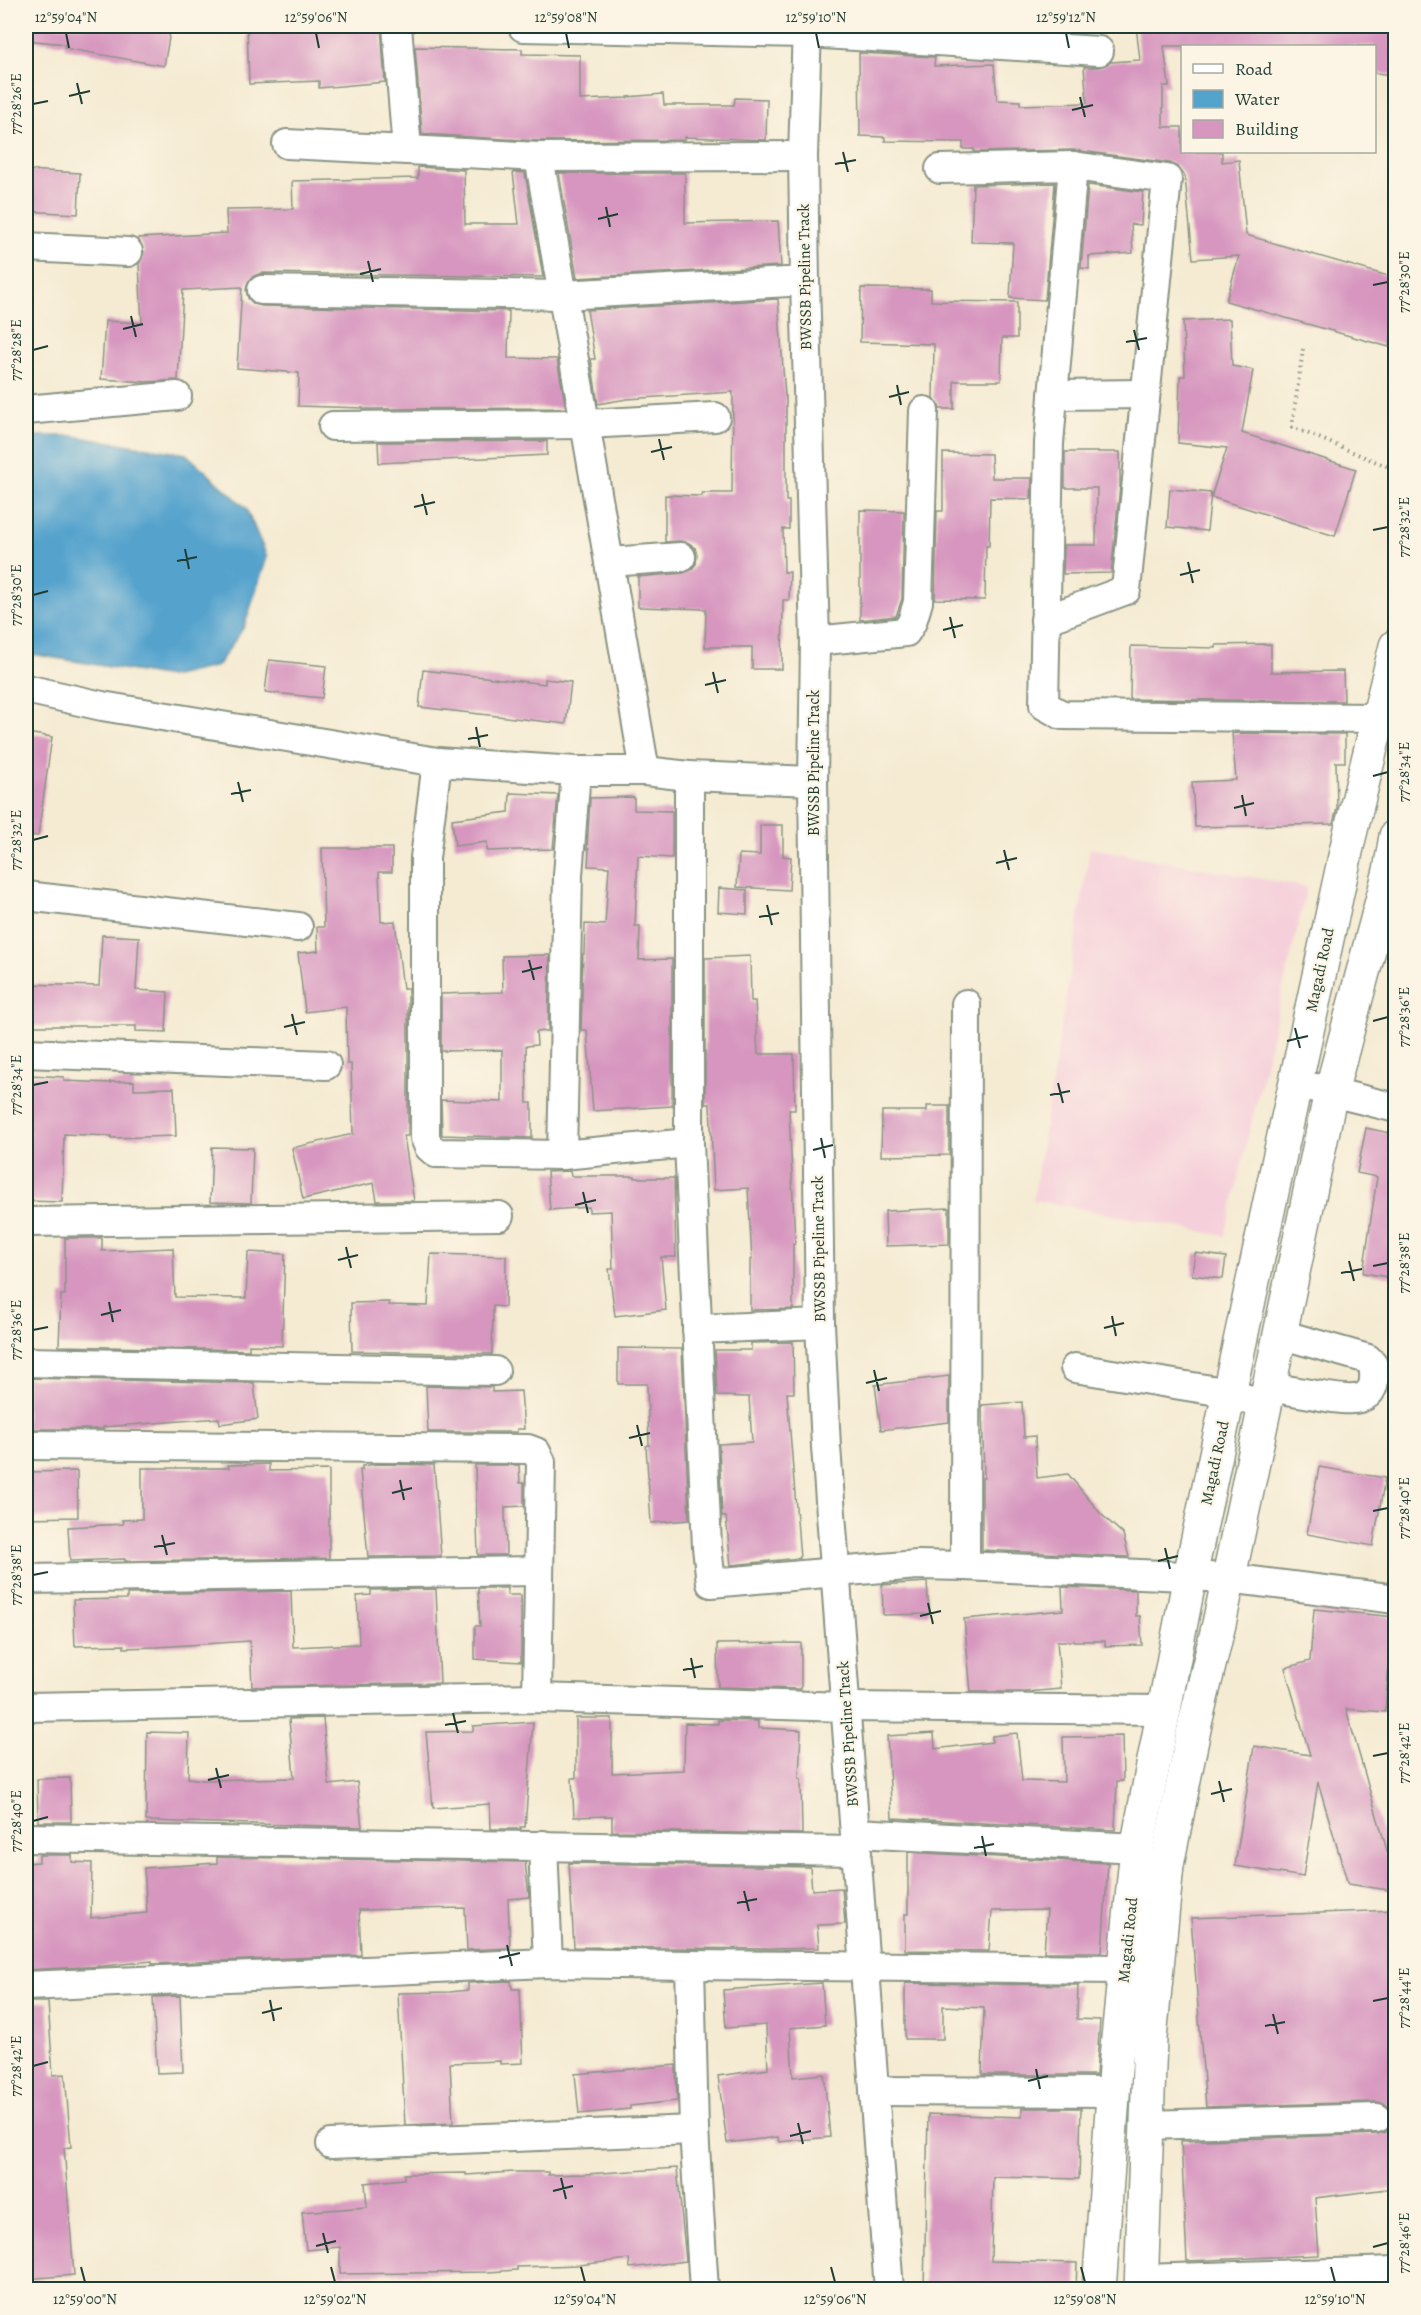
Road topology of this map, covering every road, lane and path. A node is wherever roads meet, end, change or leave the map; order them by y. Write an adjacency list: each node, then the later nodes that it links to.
1 (398, 26): 6 (street)
2 (523, 27): 3 (street)
3 (807, 29): 4 (street); 7 (street, BWSSB Pipeline Track)
4 (1099, 51)
5 (287, 144): 6 (street)
6 (407, 150): 8 (street)
7 (803, 156): 8 (street); 13 (street, BWSSB Pipeline Track)
8 (539, 157): 15 (street)
9 (1072, 166): 10 (street); 17 (street); 18 (street)
10 (940, 169)
11 (26, 247): 12 (street)
12 (128, 252)
13 (805, 281): 15 (street); 29 (street, BWSSB Pipeline Track)
14 (262, 290): 15 (street)
15 (563, 295): 23 (street)
16 (1303, 349): 25 (path)
17 (1145, 394): 18 (street); 28 (street)
18 (1053, 395): 28 (street)
19 (177, 396): 20 (street)
20 (26, 410)
21 (924, 411): 29 (street)
22 (715, 417): 23 (street)
23 (587, 424): 24 (street); 27 (street)
24 (333, 426)
25 (1395, 470)
26 (681, 557): 27 (street)
27 (609, 562): 35 (street)
28 (1045, 620): 32 (street)
29 (815, 641): 37 (street, BWSSB Pipeline Track)
30 (1395, 646): 32 (main road, Magadi Road)
31 (26, 689): 33 (street)
32 (1378, 718): 45 (main road, Magadi Road)
33 (437, 762): 34 (street); 49 (street)
34 (576, 771): 35 (street); 49 (street)
35 (645, 771): 36 (street)
36 (689, 776): 37 (street); 48 (street)
37 (813, 781): 52 (street, BWSSB Pipeline Track)
38 (1395, 836): 39 (main road, Magadi Road)
39 (1393, 872): 46 (main road, Magadi Road)
40 (26, 897): 41 (street)
41 (298, 927)
42 (966, 1004): 61 (street)
43 (26, 1053): 44 (street)
44 (326, 1065)
45 (1296, 1083): 46 (street); 58 (main road, Magadi Road)
46 (1331, 1092): 47 (street); 54 (main road, Magadi Road)
47 (1395, 1108)
48 (689, 1143): 49 (street); 53 (street)
49 (562, 1155)
50 (499, 1216): 51 (street)
51 (26, 1222)
52 (820, 1324): 53 (street); 63 (street, BWSSB Pipeline Track)
53 (697, 1329): 63 (street)
54 (1280, 1334): 59 (main road, Magadi Road); 59 (street)
55 (26, 1362): 57 (street)
56 (1075, 1368): 58 (street)
57 (495, 1371)
58 (1230, 1393): 59 (street); 64 (main road, Magadi Road)
59 (1267, 1396): 65 (main road, Magadi Road)
60 (26, 1445): 62 (street)
61 (965, 1566): 63 (street); 64 (street)
62 (538, 1571): 66 (street); 68 (street)
63 (835, 1572): 70 (street, BWSSB Pipeline Track)
64 (1190, 1576): 65 (street); 71 (main road, Magadi Road)
65 (1228, 1578): 67 (street); 84 (main road, Magadi Road)
66 (26, 1580)
67 (1395, 1599)
68 (537, 1698): 69 (street); 70 (street)
69 (26, 1707)
70 (846, 1707): 71 (street); 73 (street, BWSSB Pipeline Track)
71 (1163, 1710): 75 (main road, Magadi Road)
72 (26, 1838): 74 (street)
73 (856, 1842): 74 (street); 75 (street); 78 (street, BWSSB Pipeline Track)
74 (543, 1845): 76 (street)
75 (1137, 1848): 79 (main road, Magadi Road)
76 (548, 1963): 77 (street); 80 (street)
77 (690, 1965): 78 (street); 85 (street)
78 (865, 1965): 79 (street); 81 (street, BWSSB Pipeline Track)
79 (1125, 1969): 82 (main road, Magadi Road)
80 (26, 1986)
81 (874, 2091): 82 (street); 90 (street, BWSSB Pipeline Track)
82 (1113, 2092): 91 (main road, Magadi Road)
83 (1377, 2118): 84 (street)
84 (1147, 2125): 88 (main road, Magadi Road)
85 (694, 2130): 86 (street); 89 (street)
86 (331, 2144)
87 (1395, 2271): 88 (street)
88 (1142, 2284)
89 (704, 2289)
90 (889, 2289)
91 (1100, 2289)

